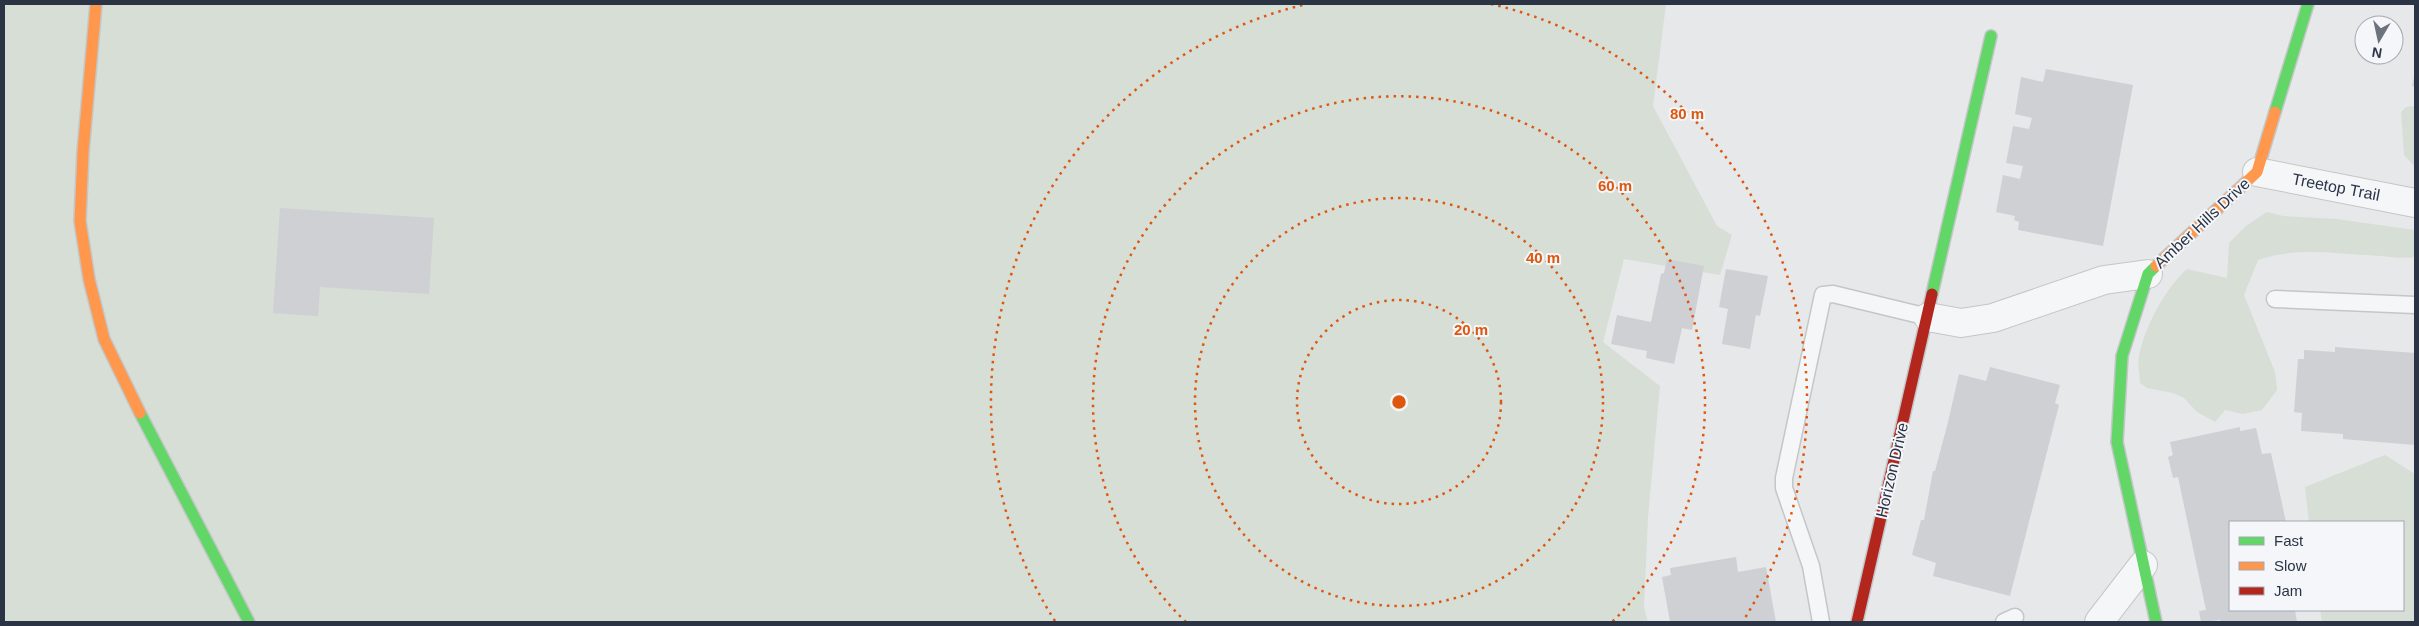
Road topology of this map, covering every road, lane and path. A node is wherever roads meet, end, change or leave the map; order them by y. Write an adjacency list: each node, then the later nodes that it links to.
1 (96, 4): 11 (street)
2 (2308, 4): 4 (street, Amber Hills Drive)
3 (1991, 36): 9 (street, Horizon Drive)
4 (2257, 172): 5 (street, Treetop Trail); 6 (street, Amber Hills Drive)
5 (2415, 203)
6 (2148, 274): 9 (street); 10 (street, Amber Hills Drive)
7 (2275, 299): 8 (lane)
8 (2415, 306)
9 (1928, 317): 12 (lane); 13 (street, Horizon Drive)
10 (2143, 565): 14 (street); 15 (street, Amber Hills Drive)
11 (249, 622)
12 (1821, 622)
13 (1857, 622)
14 (2099, 622)
15 (2156, 622)

